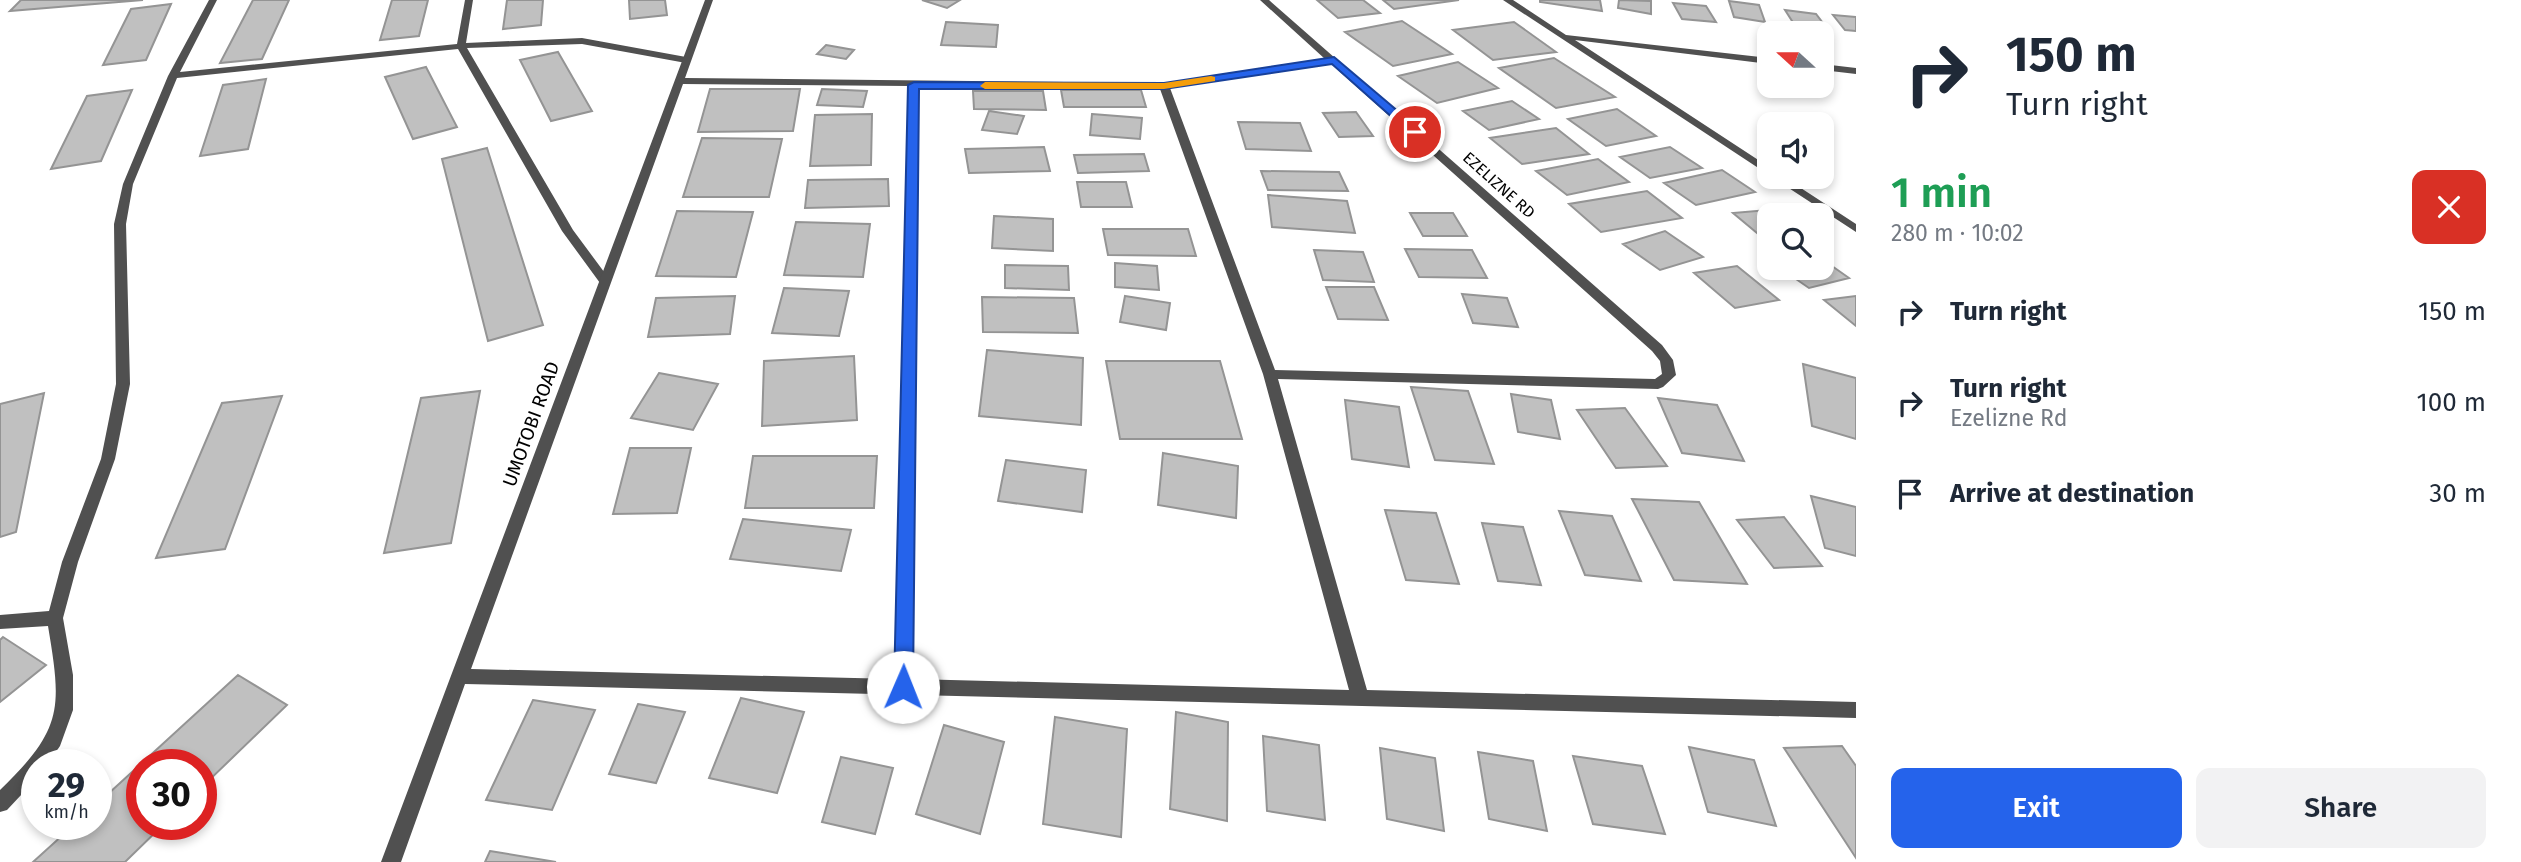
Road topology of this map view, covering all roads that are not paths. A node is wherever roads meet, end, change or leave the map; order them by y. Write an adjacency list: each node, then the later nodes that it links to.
1 (213, 0): 13 (street)
2 (469, 0): 7 (street)
3 (709, 0): 8 (street, UMOTOBI ROAD)
4 (1264, 0): 9 (street, EZELIZNE RD)
5 (1507, 0): 6 (street)
6 (1563, 36): 10 (street); 17 (street)
7 (461, 46): 8 (street); 13 (street); 20 (street)
8 (686, 60): 14 (street, UMOTOBI ROAD)
9 (1334, 60): 16 (street); 21 (street, EZELIZNE RD)
10 (1757, 60)
11 (1834, 68): 12 (street)
12 (1856, 71)
13 (173, 76): 22 (street)
14 (679, 81): 15 (street); 20 (street, UMOTOBI ROAD)
15 (914, 85): 16 (street); 25 (street)
16 (1164, 86): 21 (street)
17 (1757, 164)
18 (1795, 189): 19 (street)
19 (1856, 229)
20 (604, 280): 24 (street, UMOTOBI ROAD)
21 (1270, 374): 26 (street)
22 (55, 618): 23 (street); 28 (street)
23 (0, 622)
24 (459, 676): 25 (street); 29 (street, UMOTOBI ROAD)
25 (903, 687): 26 (street)
26 (1360, 697): 27 (street)
27 (1856, 710)
28 (0, 803)
29 (391, 862)

